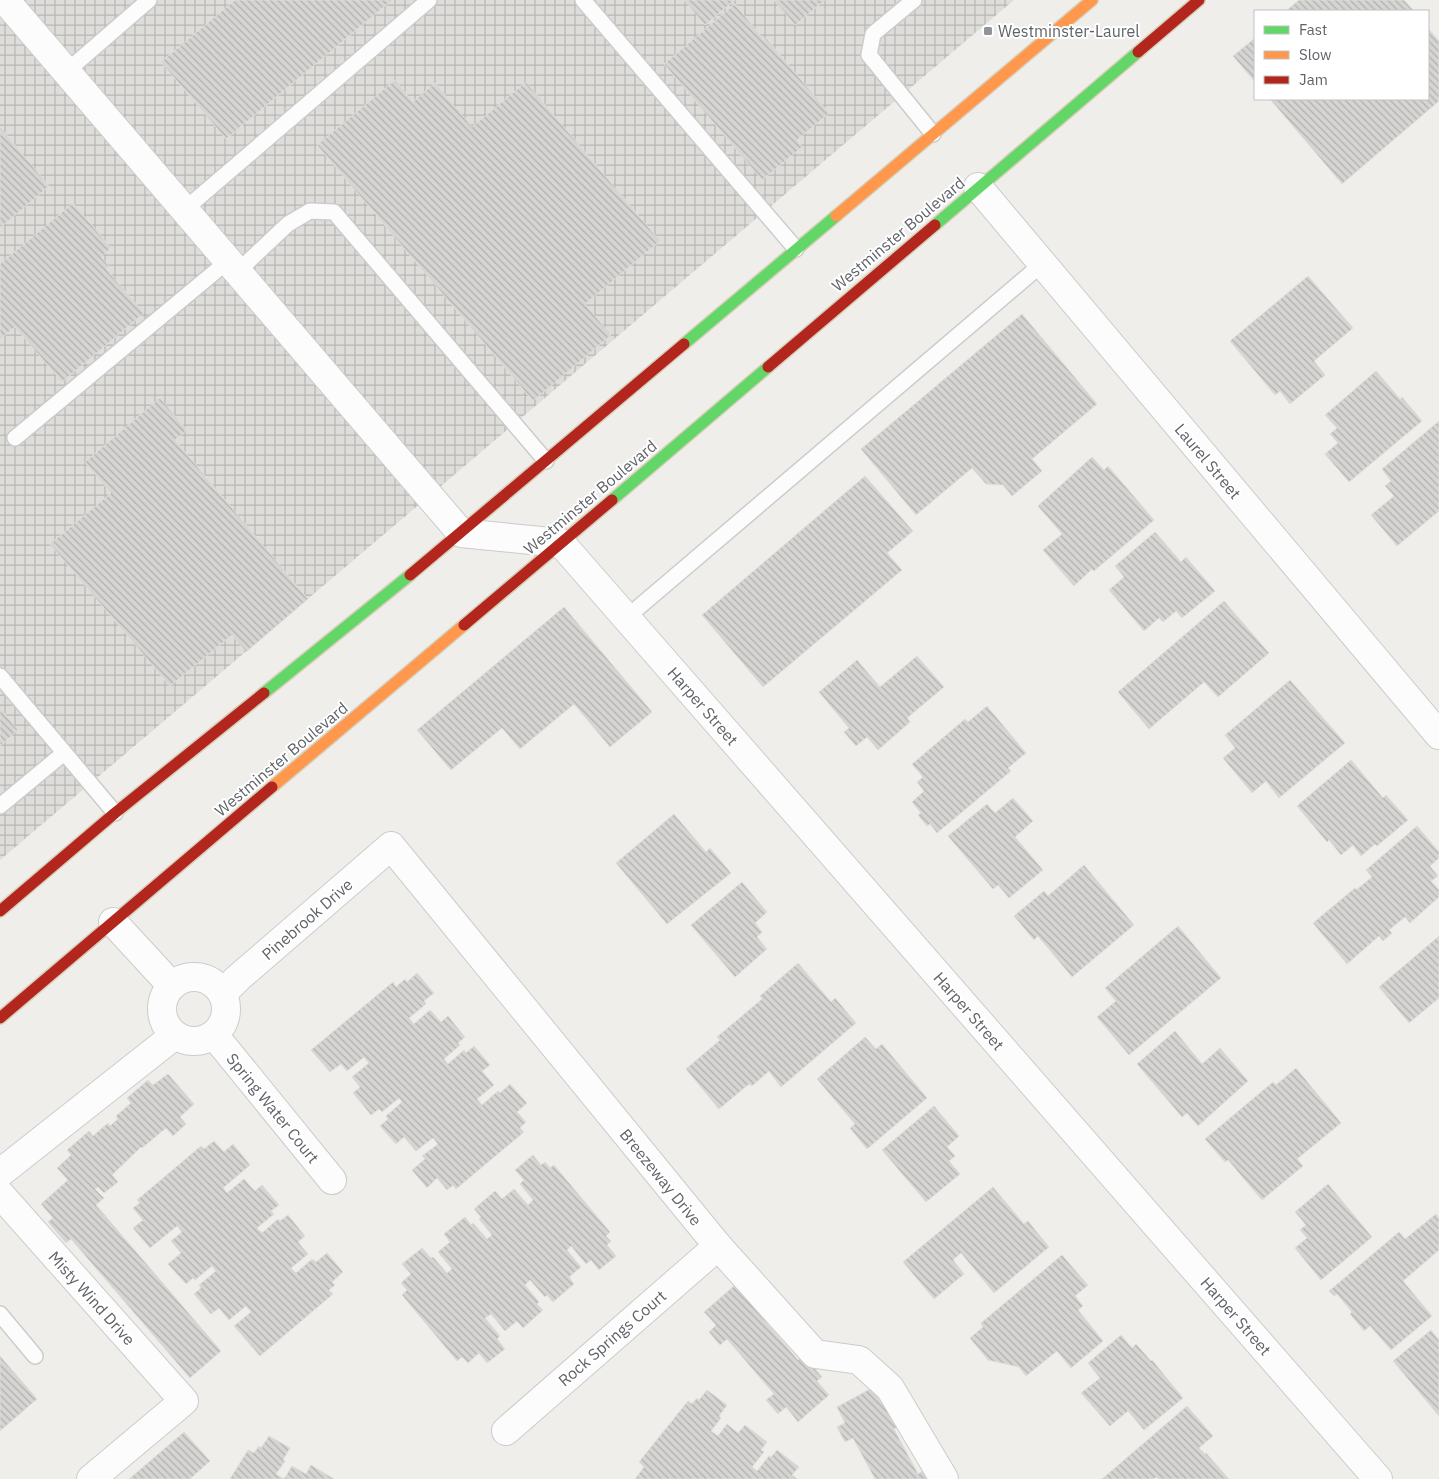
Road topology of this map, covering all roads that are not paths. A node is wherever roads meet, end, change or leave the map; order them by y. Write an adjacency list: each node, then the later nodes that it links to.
1 (4, 0): 8 (street)
2 (150, 0): 8 (lane)
3 (428, 0): 11 (lane)
4 (584, 0): 12 (lane)
5 (914, 0): 9 (lane)
6 (1092, 0): 9 (main road)
7 (1199, 0): 10 (main road, Westminster Boulevard)
8 (67, 71): 11 (street)
9 (934, 134): 12 (main road)
10 (978, 187): 13 (street, Laurel Street); 18 (main road, Westminster Boulevard)
11 (184, 210): 14 (street)
12 (796, 249): 16 (main road)
13 (1042, 264): 19 (lane); 21 (street, Laurel Street)
14 (232, 266): 15 (lane); 16 (lane); 17 (street)
15 (15, 438)
16 (546, 461): 17 (main road)
17 (461, 533): 18 (street); 24 (main road)
18 (561, 543): 19 (street, Harper Street); 27 (main road, Westminster Boulevard)
19 (626, 618): 42 (street, Harper Street)
20 (0, 676): 22 (lane)
21 (1439, 735)
22 (59, 756): 23 (lane); 24 (lane)
23 (0, 806)
24 (115, 813): 26 (main road)
25 (392, 846): 29 (street, Pinebrook Drive); 36 (street, Breezeway Drive)
26 (0, 911)
27 (113, 922): 28 (street); 30 (main road, Westminster Boulevard)
28 (172, 986): 29 (street); 31 (street)
29 (223, 993): 32 (street)
30 (0, 1018)
31 (175, 1035): 32 (street); 33 (street)
32 (214, 1035): 34 (street, Spring Water Court)
33 (0, 1174)
34 (332, 1180)
35 (0, 1194): 40 (street, Misty Wind Drive)
36 (718, 1246): 39 (street, Rock Springs Court); 41 (street, Breezeway Drive)
37 (0, 1314): 38 (lane)
38 (35, 1356)
39 (506, 1431)
40 (91, 1479)
41 (944, 1479)
42 (1378, 1479)

